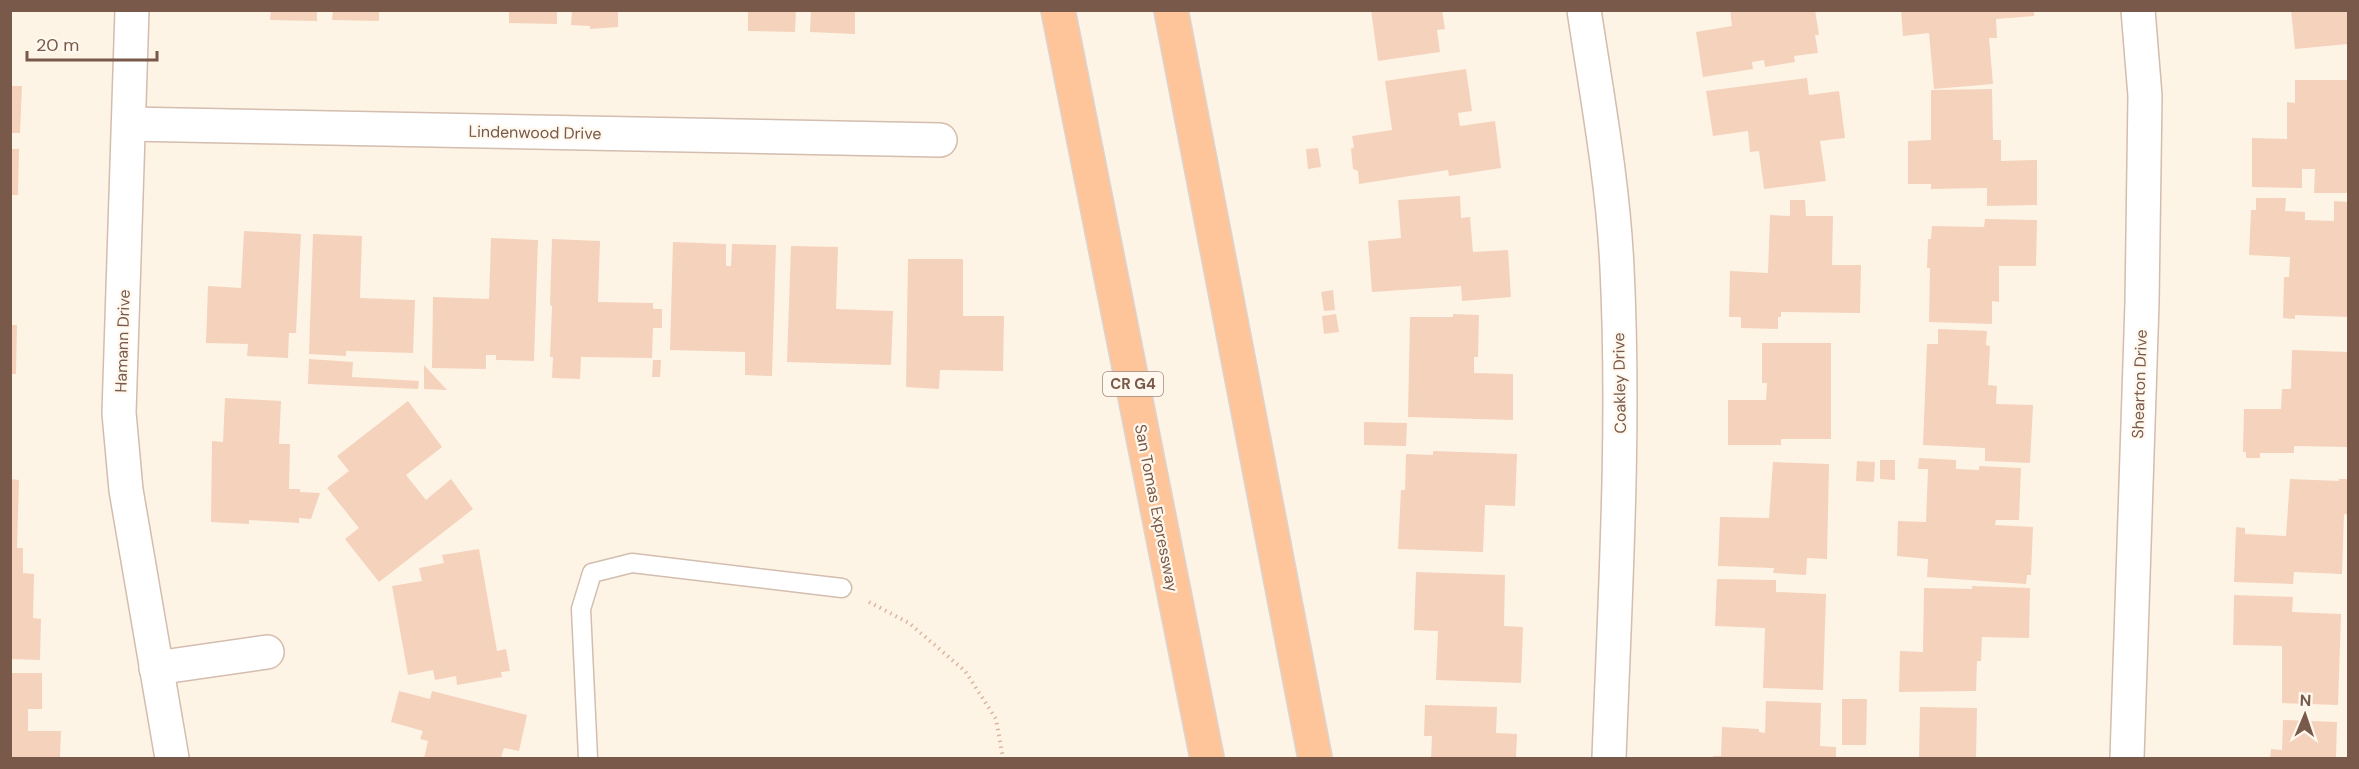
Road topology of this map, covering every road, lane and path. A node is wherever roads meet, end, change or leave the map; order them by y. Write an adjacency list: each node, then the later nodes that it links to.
1 (132, 10): 6 (street, Hamann Drive)
2 (1058, 10): 14 (highway, San Tomas Expressway / CR G4)
3 (1172, 10): 15 (highway)
4 (1584, 10): 16 (street, Coakley Drive)
5 (2138, 10): 17 (street, Shearton Drive)
6 (129, 124): 7 (street, Lindenwood Drive); 10 (street, Hamann Drive)
7 (940, 140)
8 (842, 588): 12 (lane); 13 (path)
9 (267, 652): 10 (street)
10 (156, 668): 11 (street, Hamann Drive)
11 (172, 759)
12 (588, 759)
13 (1003, 759)
14 (1207, 759)
15 (1315, 759)
16 (1609, 759)
17 (2127, 759)

